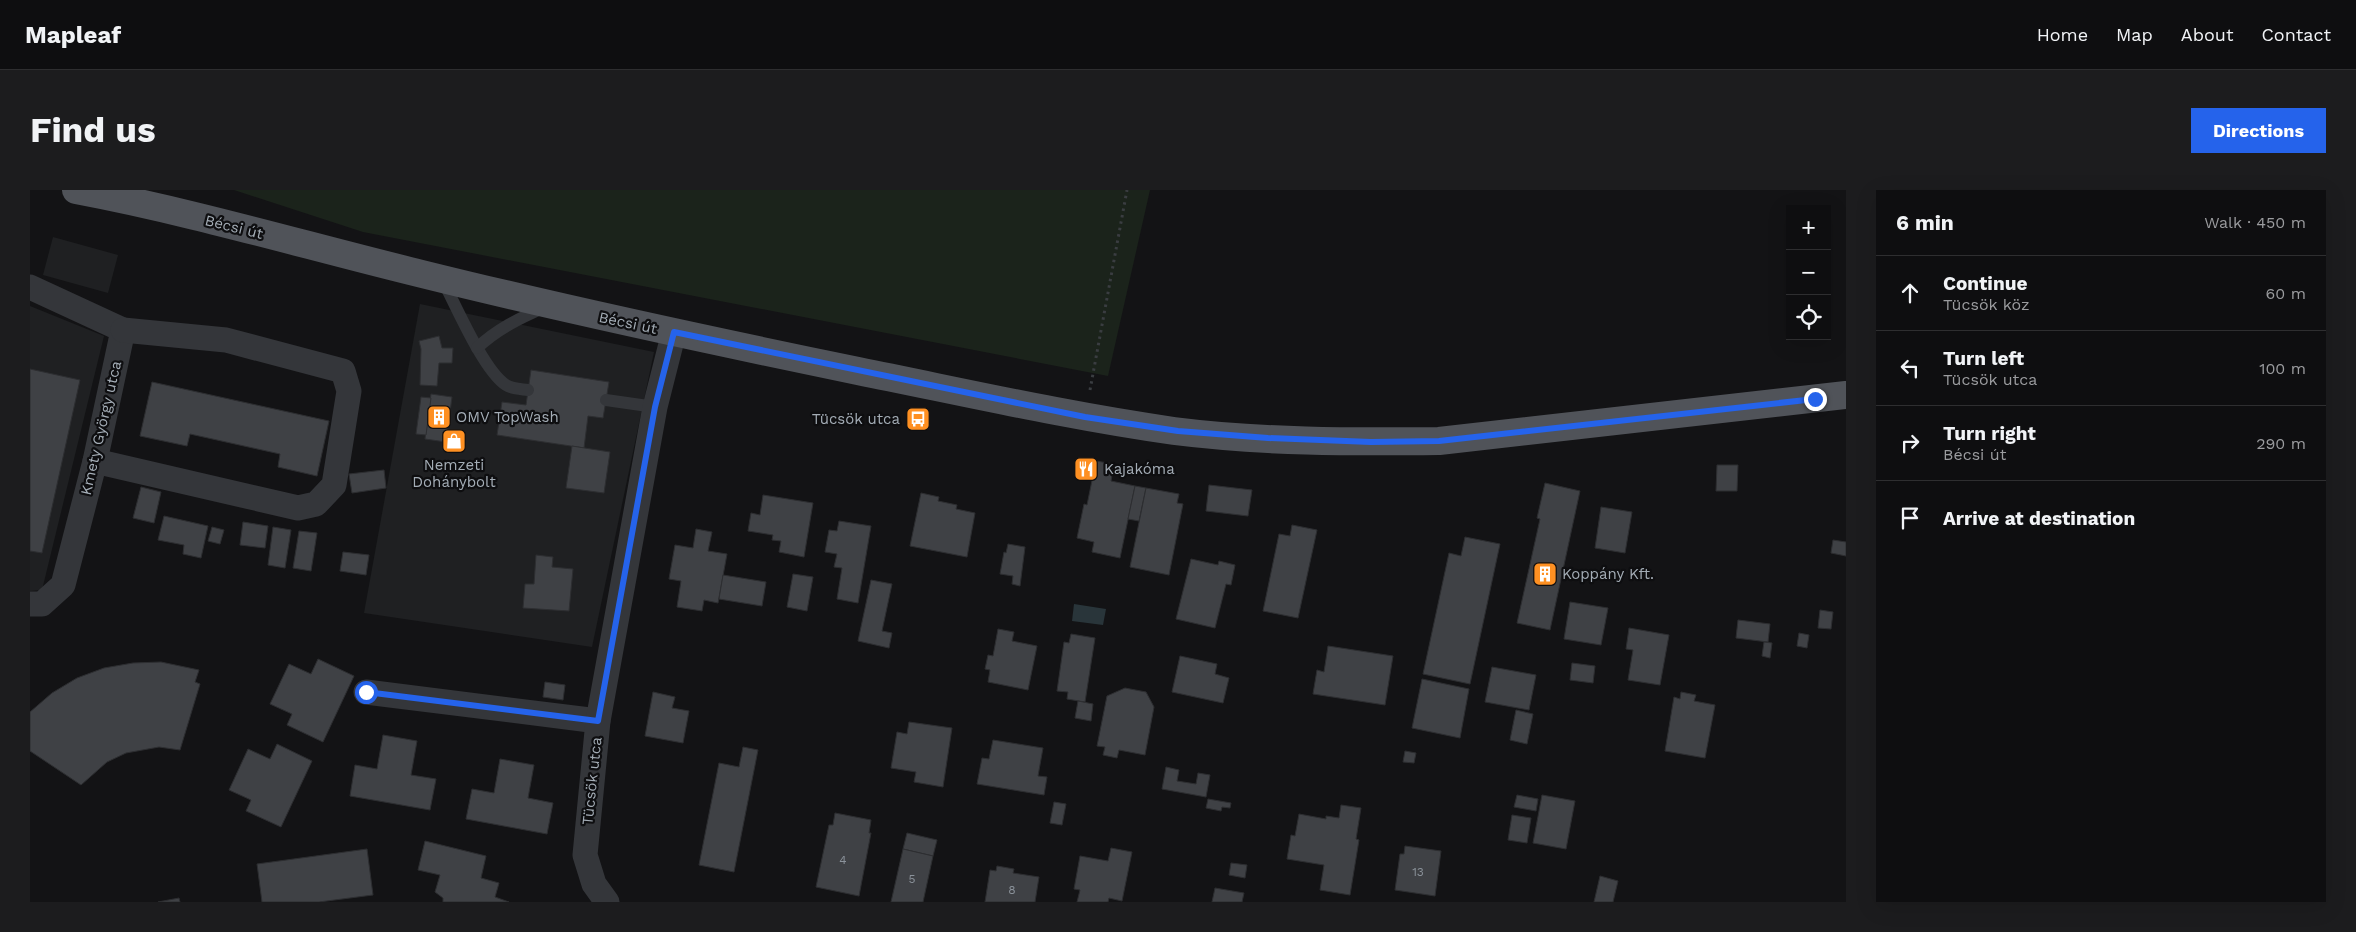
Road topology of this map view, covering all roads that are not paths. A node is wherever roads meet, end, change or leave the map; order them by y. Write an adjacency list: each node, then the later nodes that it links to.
1 (76, 190): 2 (main road, Bécsi út)
2 (121, 195): 3 (main road, Bécsi út)
3 (442, 279): 5 (main road, Bécsi út); 8 (lane)
4 (30, 287): 6 (street)
5 (550, 305): 7 (main road, Bécsi út); 8 (lane)
6 (123, 330): 13 (street, Kmety György utca); 13 (street)
7 (674, 332): 10 (main road, Bécsi út); 12 (street, Tücsök utca)
8 (477, 348): 9 (lane)
9 (528, 390)
10 (1846, 395)
11 (606, 400): 12 (lane)
12 (655, 407): 16 (street, Tücsök utca)
13 (95, 460): 14 (street, Kmety György utca)
14 (30, 604)
15 (366, 692): 16 (street)
16 (598, 721): 17 (street, Tücsök utca)
17 (596, 896)

